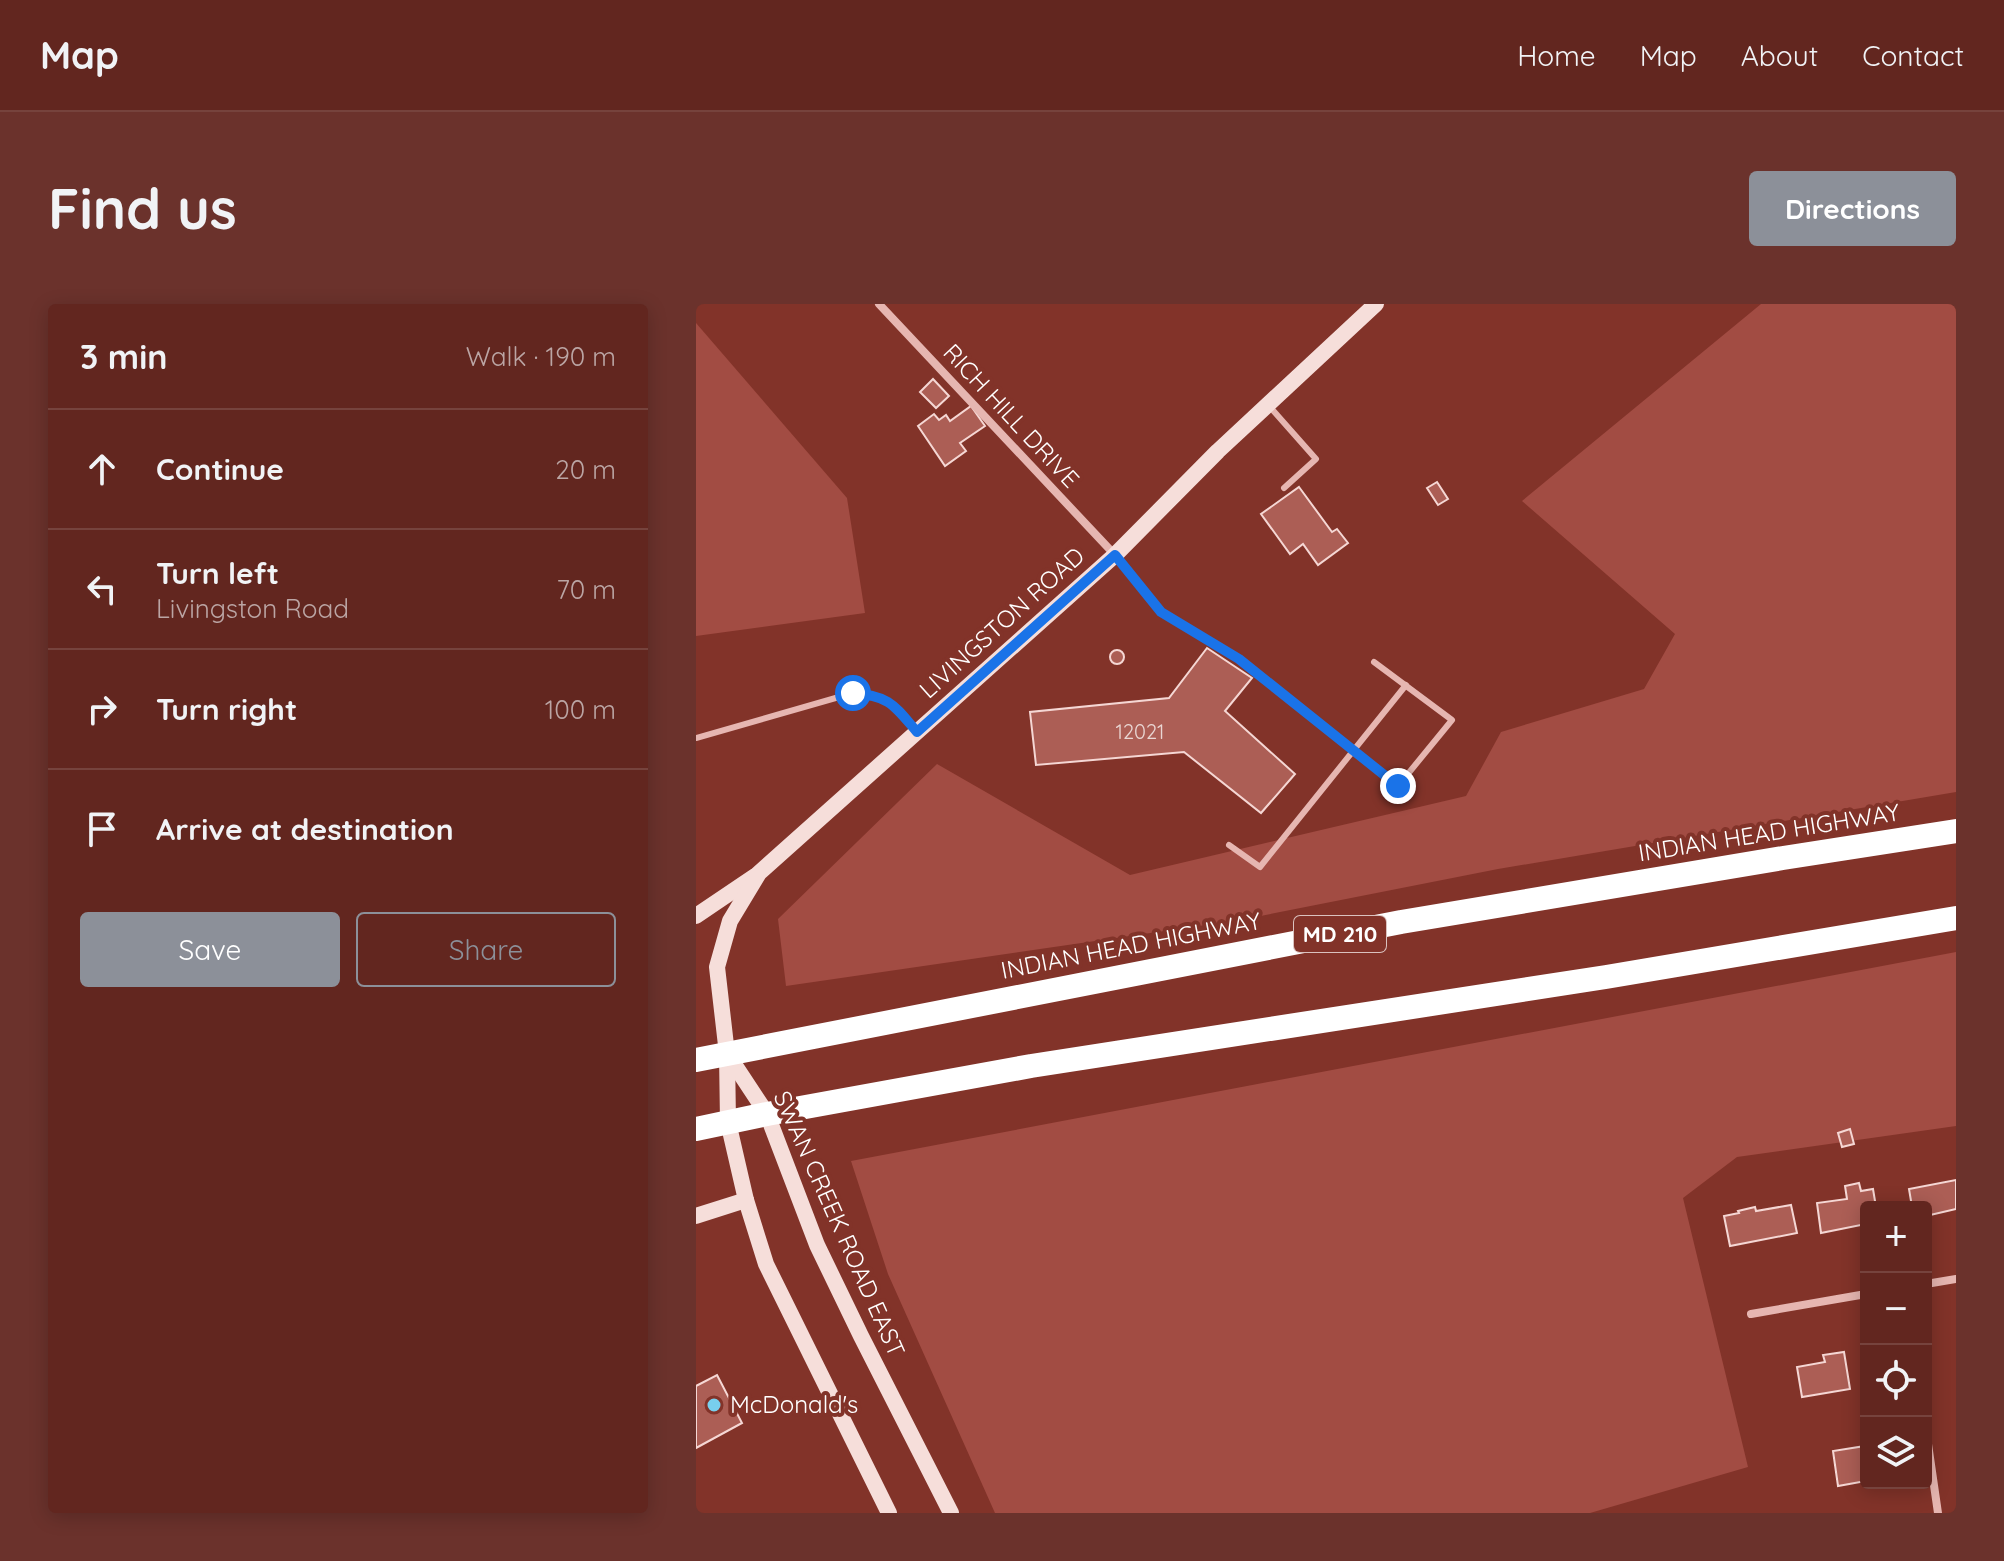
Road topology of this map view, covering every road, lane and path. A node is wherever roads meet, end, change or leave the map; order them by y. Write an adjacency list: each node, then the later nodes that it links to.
1 (879, 304): 5 (street, RICH HILL DRIVE)
2 (1376, 304): 3 (main road, LIVINGSTON ROAD)
3 (1268, 404): 4 (lane); 5 (main road, LIVINGSTON ROAD)
4 (1284, 488)
5 (1115, 555): 8 (main road, LIVINGSTON ROAD); 10 (lane)
6 (1374, 662): 7 (lane)
7 (1406, 685): 10 (lane); 10 (lane)
8 (917, 732): 9 (lane); 13 (main road, LIVINGSTON ROAD)
9 (696, 738)
10 (1353, 750): 12 (lane)
11 (1956, 831): 16 (highway, INDIAN HEAD HIGHWAY / MD 210)
12 (1229, 845)
13 (759, 873): 14 (main road); 16 (main road, LIVINGSTON ROAD)
14 (696, 916)
15 (1956, 918): 18 (highway)
16 (727, 1054): 17 (highway, INDIAN HEAD HIGHWAY / MD 210); 18 (main road, SWAN CREEK ROAD EAST); 19 (main road)
17 (696, 1060)
18 (767, 1114): 19 (highway); 29 (main road, SWAN CREEK ROAD EAST)
19 (728, 1122): 20 (highway); 21 (main road)
20 (696, 1129)
21 (746, 1200): 22 (main road); 28 (main road)
22 (696, 1216)
23 (1956, 1279): 24 (street)
24 (1932, 1283)
25 (1860, 1295): 26 (street)
26 (1751, 1314)
27 (1932, 1472): 30 (street)
28 (889, 1513)
29 (951, 1513)
30 (1938, 1513)

